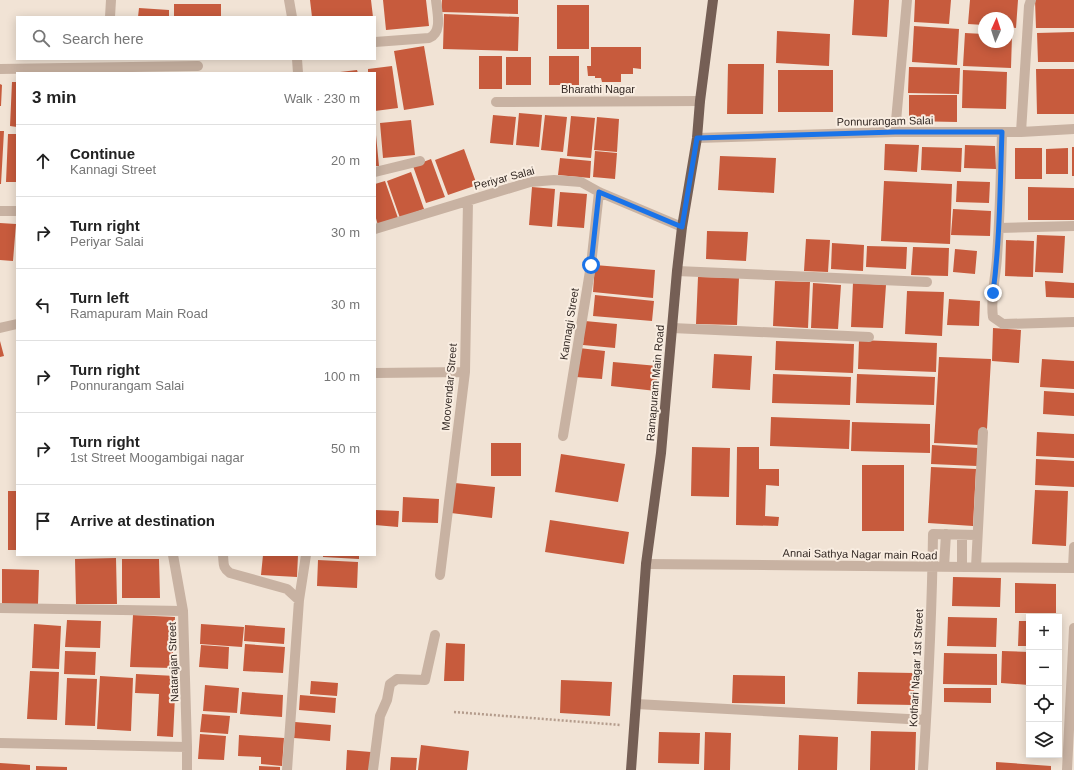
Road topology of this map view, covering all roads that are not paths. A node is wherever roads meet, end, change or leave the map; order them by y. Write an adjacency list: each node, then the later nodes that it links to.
1 (111, 0): 7 (street)
2 (289, 0): 8 (street)
3 (436, 0): 9 (street)
4 (713, 0): 15 (main road, Ramapuram Main Road)
5 (907, 0): 18 (street)
6 (1031, 0): 20 (street)
7 (110, 16)
8 (292, 16)
9 (376, 42)
10 (296, 60): 14 (street)
11 (109, 66): 12 (street); 13 (street)
12 (198, 66)
13 (0, 69)
14 (298, 72)
15 (700, 101): 16 (street, Bharathi Nagar); 21 (main road, Ramapuram Main Road)
16 (496, 102)
17 (1074, 129): 20 (street, Ponnurangam Salai)
18 (895, 132): 19 (street, Ponnurangam Salai); 21 (street, Ponnurangam Salai)
19 (1002, 132): 20 (street, Ponnurangam Salai); 30 (street)
20 (1021, 132)
21 (697, 138): 29 (main road, Ramapuram Main Road)
22 (420, 161): 23 (street)
23 (376, 172)
24 (599, 192): 25 (street, Periyar Salai); 29 (street, Periyar Salai); 42 (street, Kannagi Street)
25 (468, 200): 31 (street, Periyar Salai); 39 (street, Moovendar Street)
26 (0, 211): 27 (street)
27 (16, 211)
28 (1074, 226): 30 (street)
29 (682, 227): 32 (main road, Ramapuram Main Road)
30 (999, 228): 34 (street)
31 (376, 229)
32 (677, 271): 33 (street); 37 (main road, Ramapuram Main Road)
33 (927, 282)
34 (1074, 322)
35 (16, 324): 36 (street)
36 (0, 328)
37 (672, 328): 38 (street); 50 (main road, Ramapuram Main Road)
38 (869, 337)
39 (465, 372): 40 (street); 56 (street, Moovendar Street)
40 (376, 373)
41 (983, 432): 45 (street)
42 (563, 436)
43 (946, 534): 44 (street); 51 (street, Kothari Nagar 1st Street); 52 (street)
44 (962, 535): 45 (street); 53 (street)
45 (977, 535): 54 (street)
46 (1074, 547): 55 (street)
47 (173, 556): 59 (street, Natarajan Street)
48 (223, 556): 57 (street)
49 (306, 556): 57 (street)
50 (646, 564): 51 (street, Annai Sathya Nagar main Road); 62 (main road, Ramapuram Main Road)
51 (933, 567): 52 (street, Annai Sathya Nagar main Road); 63 (street, Kothari Nagar 1st Street)
52 (944, 567): 53 (street, Annai Sathya Nagar main Road)
53 (962, 567): 54 (street, Annai Sathya Nagar main Road)
54 (976, 567): 55 (street, Annai Sathya Nagar main Road)
55 (1073, 568)
56 (440, 575)
57 (299, 600): 67 (street)
58 (0, 608): 59 (street)
59 (183, 611): 65 (street, Natarajan Street)
60 (1074, 628): 71 (street)
61 (435, 635): 68 (street)
62 (636, 704): 63 (street); 69 (main road, Ramapuram Main Road)
63 (926, 720): 70 (street, Kothari Nagar 1st Street)
64 (0, 743): 65 (street)
65 (187, 747): 66 (street, Natarajan Street)
66 (187, 770)
67 (287, 770)
68 (373, 770)
69 (631, 770)
70 (923, 770)
71 (1067, 770)

